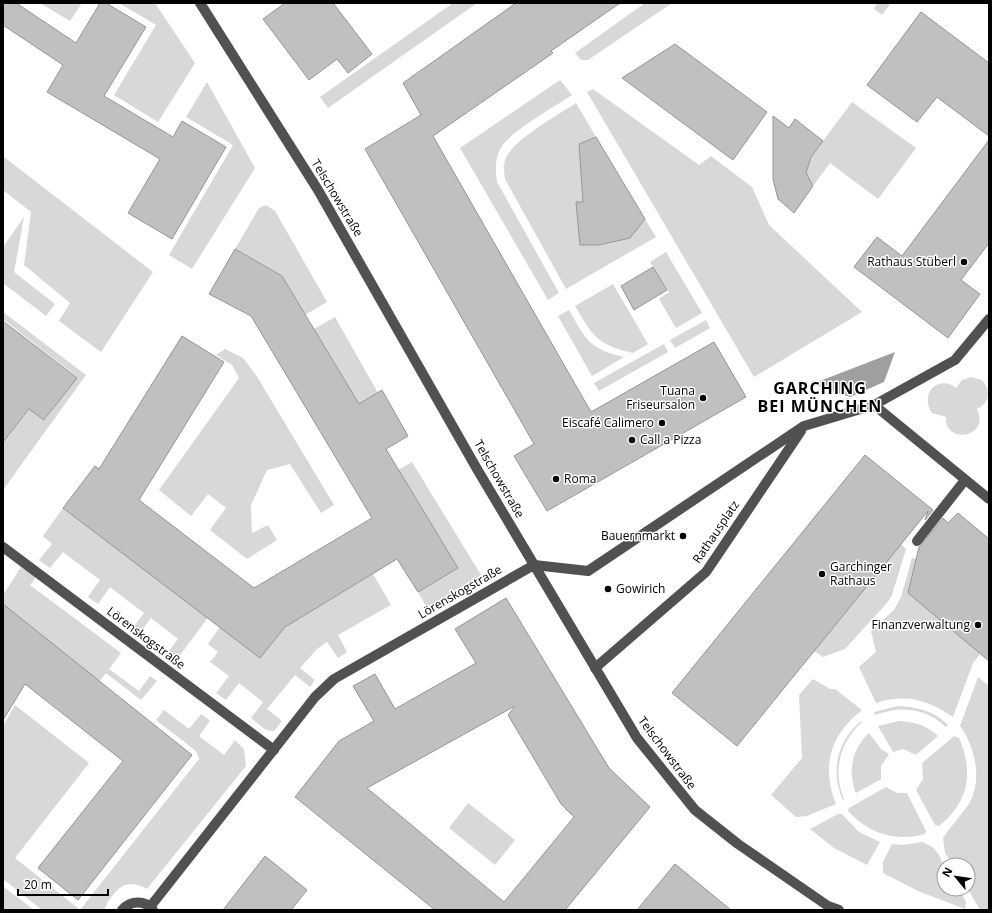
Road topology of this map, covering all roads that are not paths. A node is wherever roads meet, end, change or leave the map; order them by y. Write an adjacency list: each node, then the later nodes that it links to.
1 (200, 3): 9 (street, Telschowstraße)
2 (989, 320): 3 (street)
3 (874, 405): 4 (street); 5 (street)
4 (804, 426): 9 (street); 10 (street, Rathausplatz)
5 (966, 480): 6 (street); 7 (street)
6 (989, 499)
7 (917, 541)
8 (3, 547): 11 (street, Lörenskogstraße)
9 (534, 565): 10 (street, Telschowstraße); 11 (street, Lörenskogstraße)
10 (595, 668): 14 (street, Telschowstraße)
11 (274, 750): 12 (street, Lörenskogstraße)
12 (152, 908): 13 (street, Lörenskogstraße)
13 (122, 910)
14 (839, 910)

